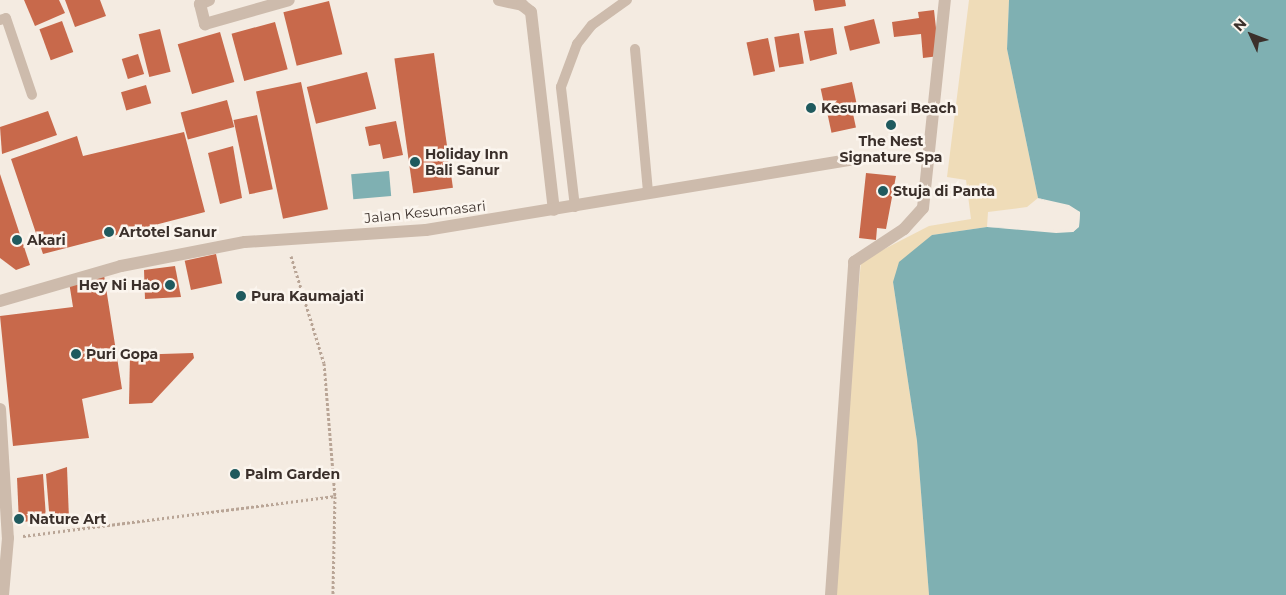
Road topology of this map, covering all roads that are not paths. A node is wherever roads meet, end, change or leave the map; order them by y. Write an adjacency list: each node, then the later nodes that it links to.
1 (209, 0): 6 (street)
2 (289, 0): 6 (street)
3 (499, 0): 13 (street)
4 (627, 0): 12 (lane)
5 (945, 0): 19 (street)
6 (266, 3)
7 (0, 20): 9 (lane)
8 (635, 49): 11 (lane)
9 (32, 95)
10 (856, 159): 11 (street, Jalan Kesumasari)
11 (648, 193): 12 (street, Jalan Kesumasari)
12 (575, 207): 13 (street, Jalan Kesumasari)
13 (554, 210): 14 (street, Jalan Kesumasari)
14 (0, 301)
15 (0, 409): 16 (street)
16 (2, 440): 17 (street)
17 (3, 487): 18 (street)
18 (2, 595)
19 (831, 595)

